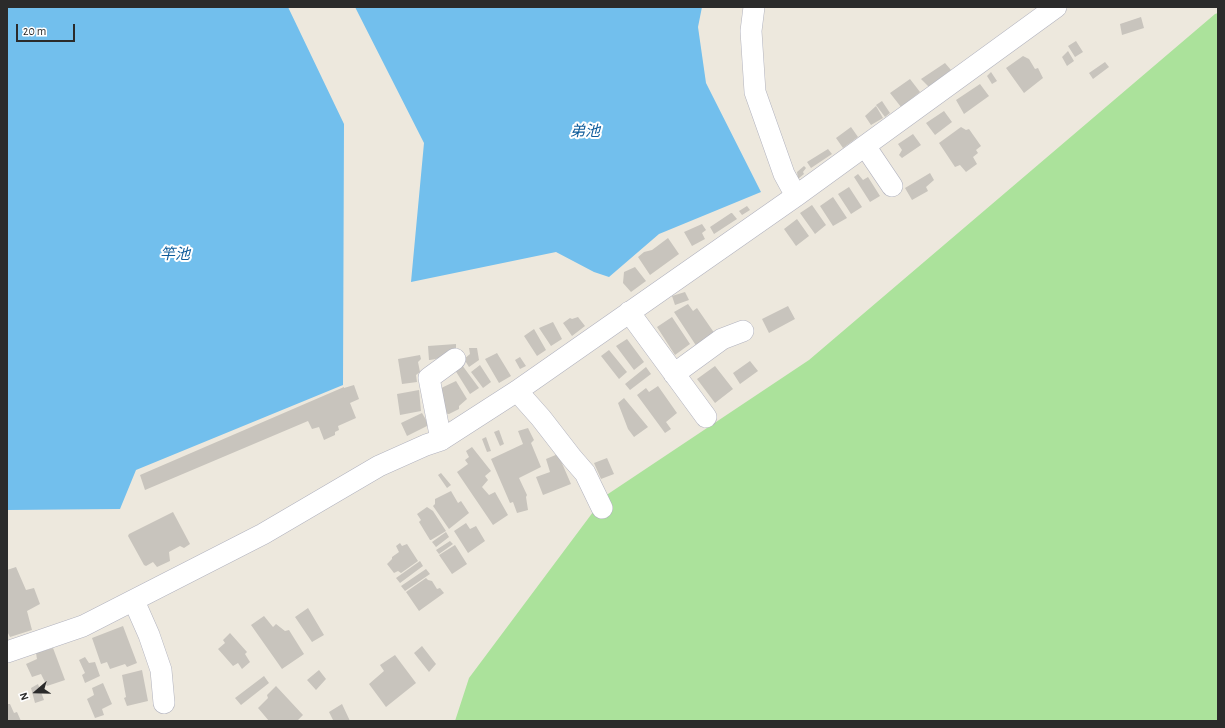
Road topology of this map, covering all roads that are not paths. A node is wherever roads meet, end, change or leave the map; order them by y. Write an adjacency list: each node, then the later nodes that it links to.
1 (754, 7): 5 (street)
2 (1056, 7): 3 (street)
3 (865, 146): 4 (street); 5 (street)
4 (892, 186)
5 (796, 196): 6 (street)
6 (629, 312): 9 (street); 10 (street)
7 (743, 331): 9 (street)
8 (455, 359): 12 (street)
9 (674, 374): 11 (street)
10 (517, 391): 12 (street); 13 (street)
11 (706, 417)
12 (441, 440): 14 (street)
13 (602, 508)
14 (134, 601): 15 (street); 16 (street)
15 (7, 652)
16 (164, 703)

